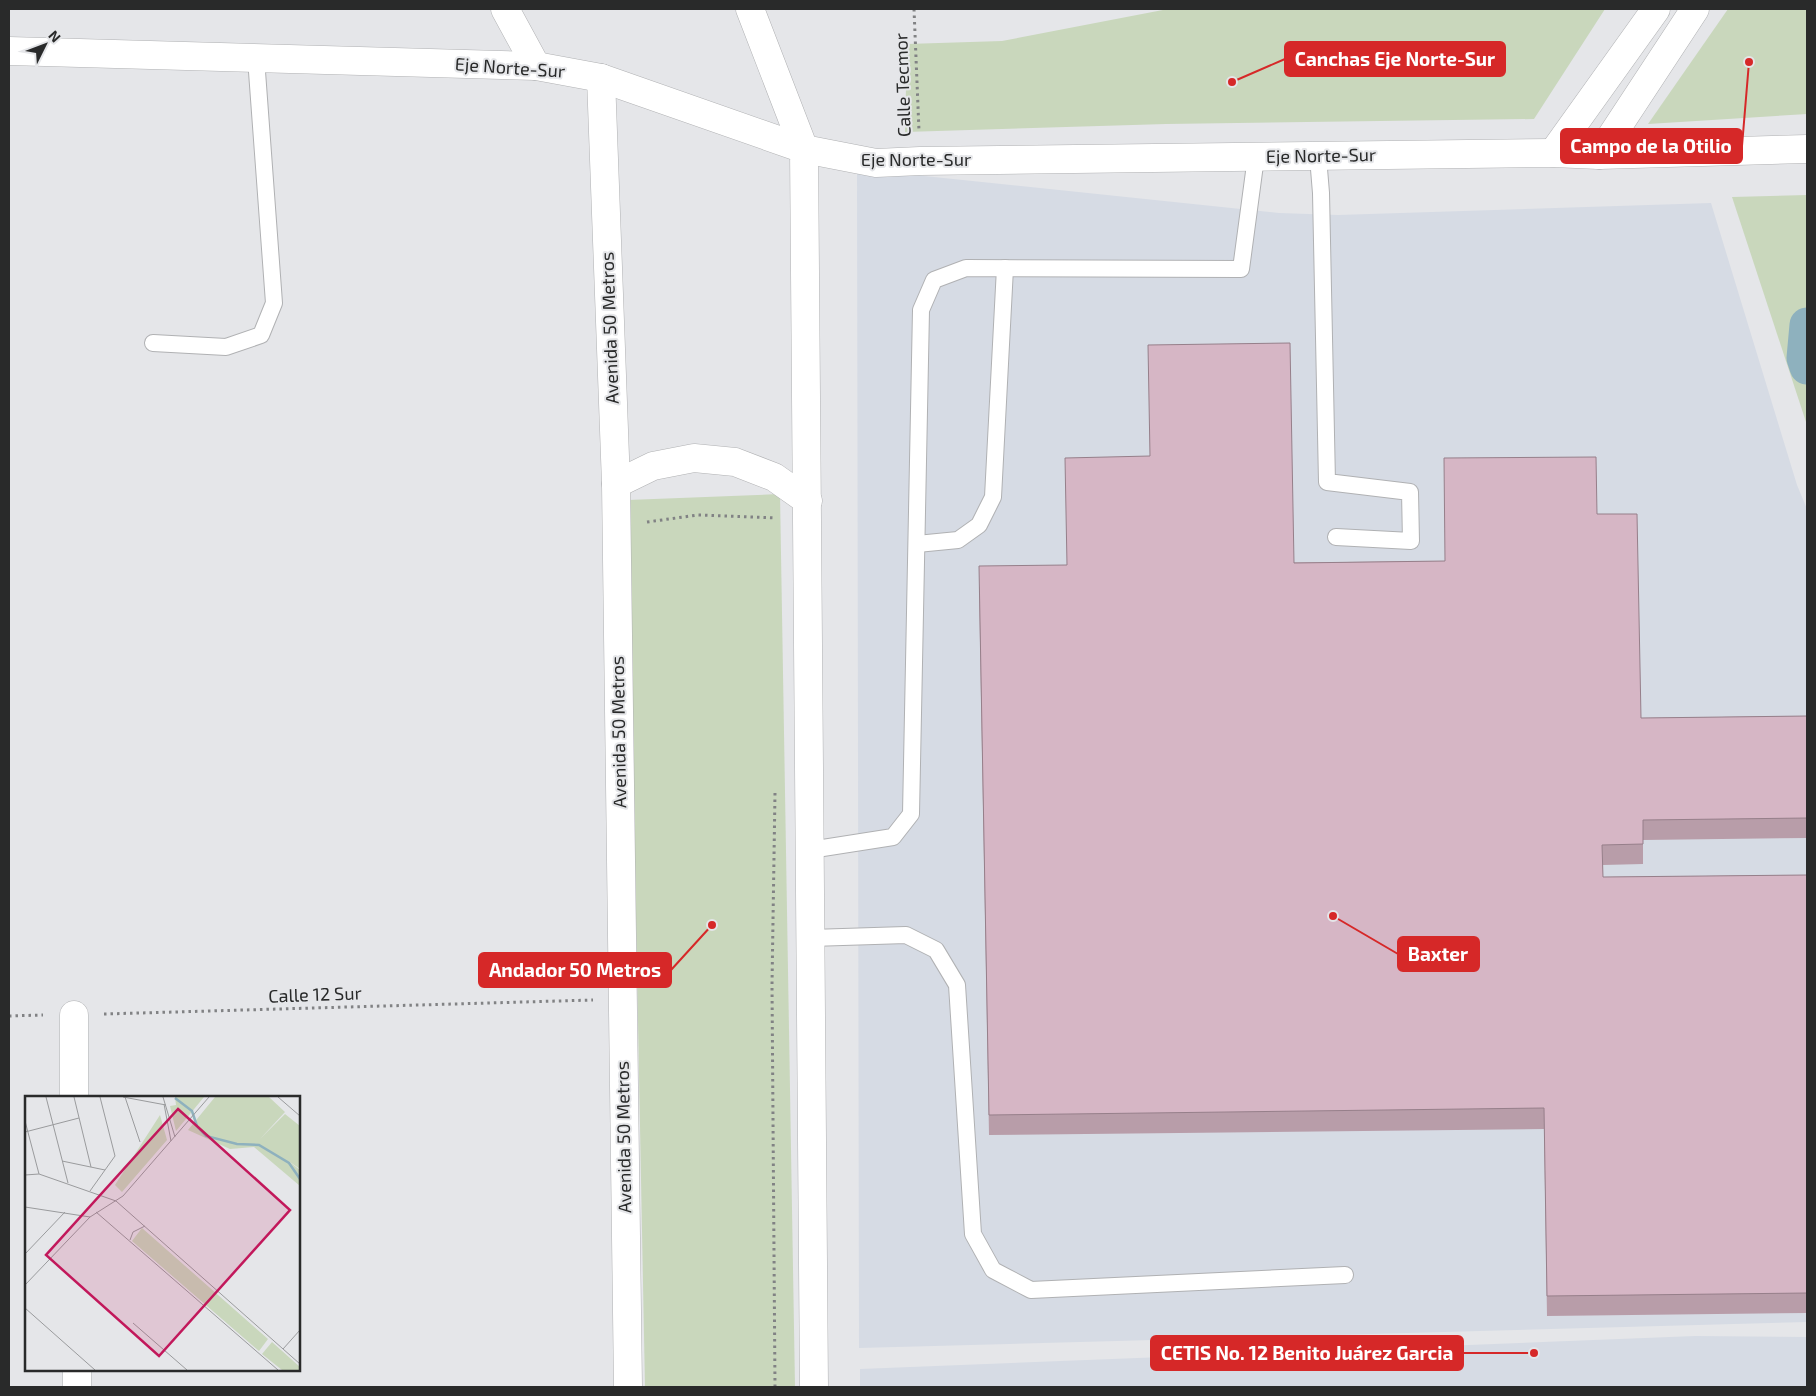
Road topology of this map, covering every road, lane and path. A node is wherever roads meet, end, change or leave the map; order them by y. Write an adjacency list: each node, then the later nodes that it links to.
1 (505, 9): 8 (street)
2 (750, 9): 10 (street)
3 (914, 9): 16 (path, Calle Tecmor)
4 (1656, 9): 12 (street)
5 (1695, 9): 13 (street)
6 (9, 51): 7 (street, Eje Norte-Sur)
7 (256, 58): 8 (street, Eje Norte-Sur); 18 (lane)
8 (536, 66): 9 (street, Eje Norte-Sur)
9 (601, 78): 10 (street, Eje Norte-Sur); 19 (street, Avenida 50 Metros)
10 (804, 149): 16 (street, Eje Norte-Sur); 20 (street)
11 (1807, 149): 13 (street, Eje Norte-Sur)
12 (1553, 153): 13 (street, Eje Norte-Sur); 14 (street, Eje Norte-Sur)
13 (1599, 155)
14 (1318, 156): 15 (street, Eje Norte-Sur); 23 (lane)
15 (1256, 157): 16 (street, Eje Norte-Sur); 17 (lane)
16 (920, 161)
17 (1004, 268): 24 (lane); 24 (lane)
18 (154, 343)
19 (616, 484): 20 (street); 28 (street, Avenida 50 Metros)
20 (808, 501): 26 (street)
21 (780, 518): 22 (path)
22 (645, 522)
23 (1336, 536)
24 (917, 544): 26 (lane)
25 (775, 786): 36 (path)
26 (810, 850): 27 (street)
27 (811, 938): 32 (lane); 37 (street)
28 (622, 999): 29 (path, Calle 12 Sur); 35 (street, Avenida 50 Metros)
29 (74, 1015): 30 (path, Calle 12 Sur); 31 (street)
30 (9, 1016)
31 (74, 1096)
32 (1345, 1275)
33 (77, 1371): 34 (street)
34 (77, 1387)
35 (628, 1387)
36 (775, 1387)
37 (814, 1387)

